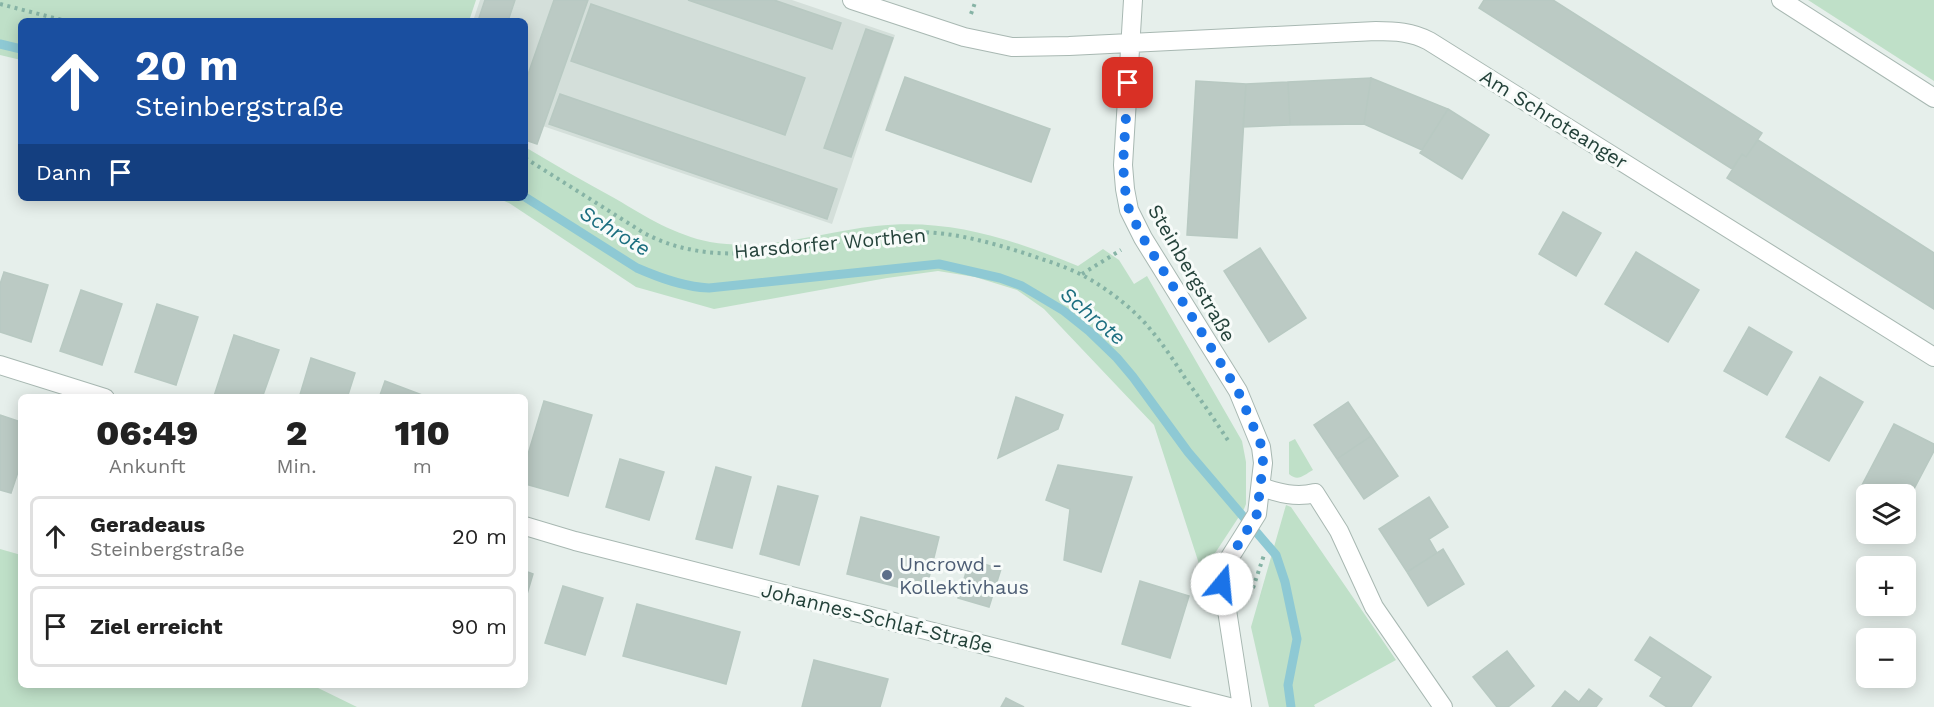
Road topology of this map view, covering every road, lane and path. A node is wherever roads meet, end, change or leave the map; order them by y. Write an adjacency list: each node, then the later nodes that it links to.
1 (852, 0): 6 (street)
2 (1133, 0): 6 (street, Steinbergstraße)
3 (1781, 0): 7 (street)
4 (0, 4): 5 (path)
5 (54, 18)
6 (1130, 42): 9 (street, Steinbergstraße); 11 (street, Am Schroteanger)
7 (1934, 98)
8 (528, 160): 10 (path, Harsdorfer Worthen)
9 (1143, 238): 10 (path); 15 (street, Steinbergstraße)
10 (1081, 275): 14 (path, Harsdorfer Worthen)
11 (1934, 357)
12 (0, 365): 13 (street)
13 (92, 394)
14 (1235, 450)
15 (1262, 487): 20 (street, Steinbergstraße); 21 (street)
16 (528, 527): 19 (street, Johannes-Schlaf-Straße)
17 (1265, 550): 18 (path)
18 (1253, 588)
19 (1229, 707)
20 (1242, 707)
21 (1443, 707)

